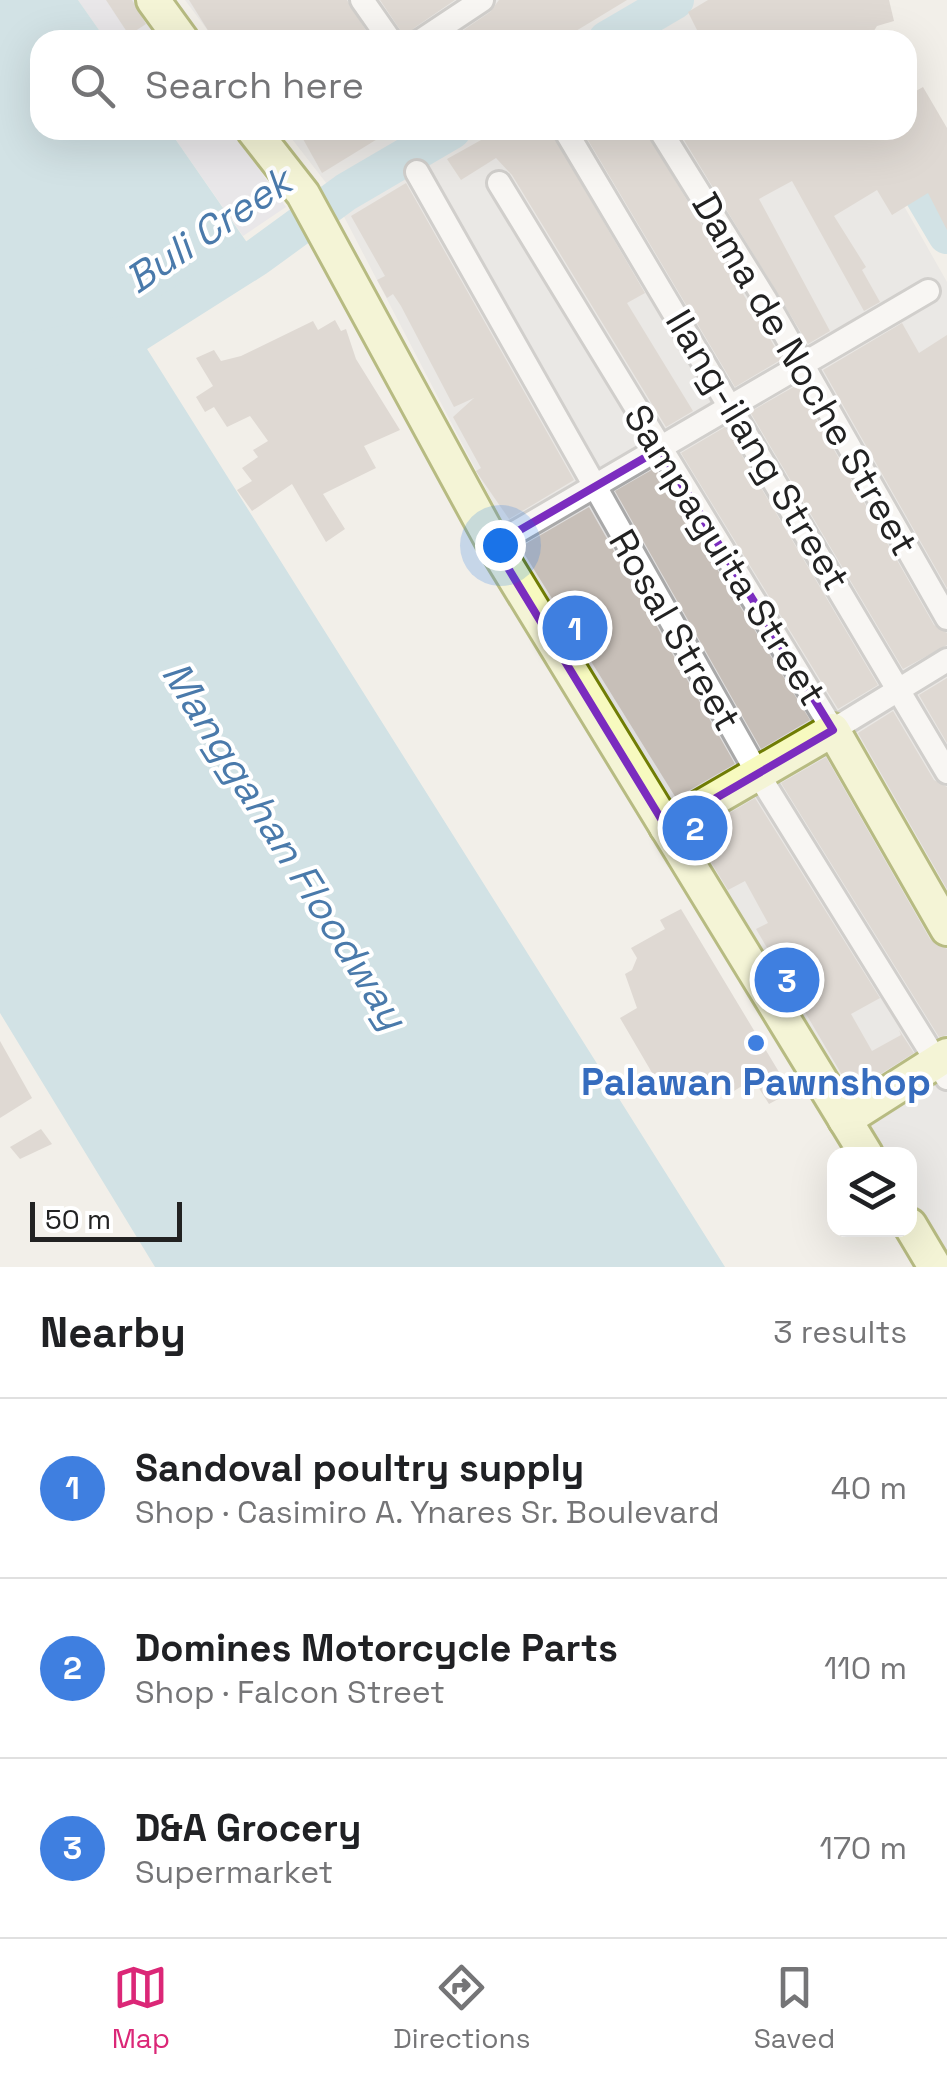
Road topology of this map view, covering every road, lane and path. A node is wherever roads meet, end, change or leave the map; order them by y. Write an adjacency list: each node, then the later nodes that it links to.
1 (153, 0): 4 (main road)
2 (362, 0): 5 (street)
3 (482, 0): 6 (street)
4 (175, 30)
5 (383, 30)
6 (437, 30)
7 (261, 140): 17 (main road)
8 (571, 140): 14 (street, Ilang-ilang Street)
9 (666, 140): 13 (street, Dama de Noche Street)
10 (417, 172): 16 (street, Rosal Street)
11 (499, 183): 15 (street, Sampaguita Street)
12 (928, 291): 13 (street)
13 (802, 366): 14 (street); 18 (street, Dama de Noche Street)
14 (732, 406): 15 (street); 20 (street, Ilang-ilang Street)
15 (660, 448): 16 (street); 21 (street, Sampaguita Street)
16 (594, 487): 17 (street); 23 (street, Rosal Street)
17 (494, 545): 24 (main road)
18 (947, 618)
19 (947, 660): 20 (street)
20 (900, 689): 21 (street); 22 (street, Ilang-ilang Street)
21 (832, 730): 23 (main road); 25 (main road, Sampaguita Street)
22 (947, 772)
23 (758, 774): 24 (main road); 26 (street, Rosal Street)
24 (666, 826): 27 (main road)
25 (947, 929)
26 (944, 1065): 27 (main road)
27 (845, 1120): 28 (main road)
28 (862, 1147)
29 (917, 1237): 30 (main road)
30 (935, 1267)

